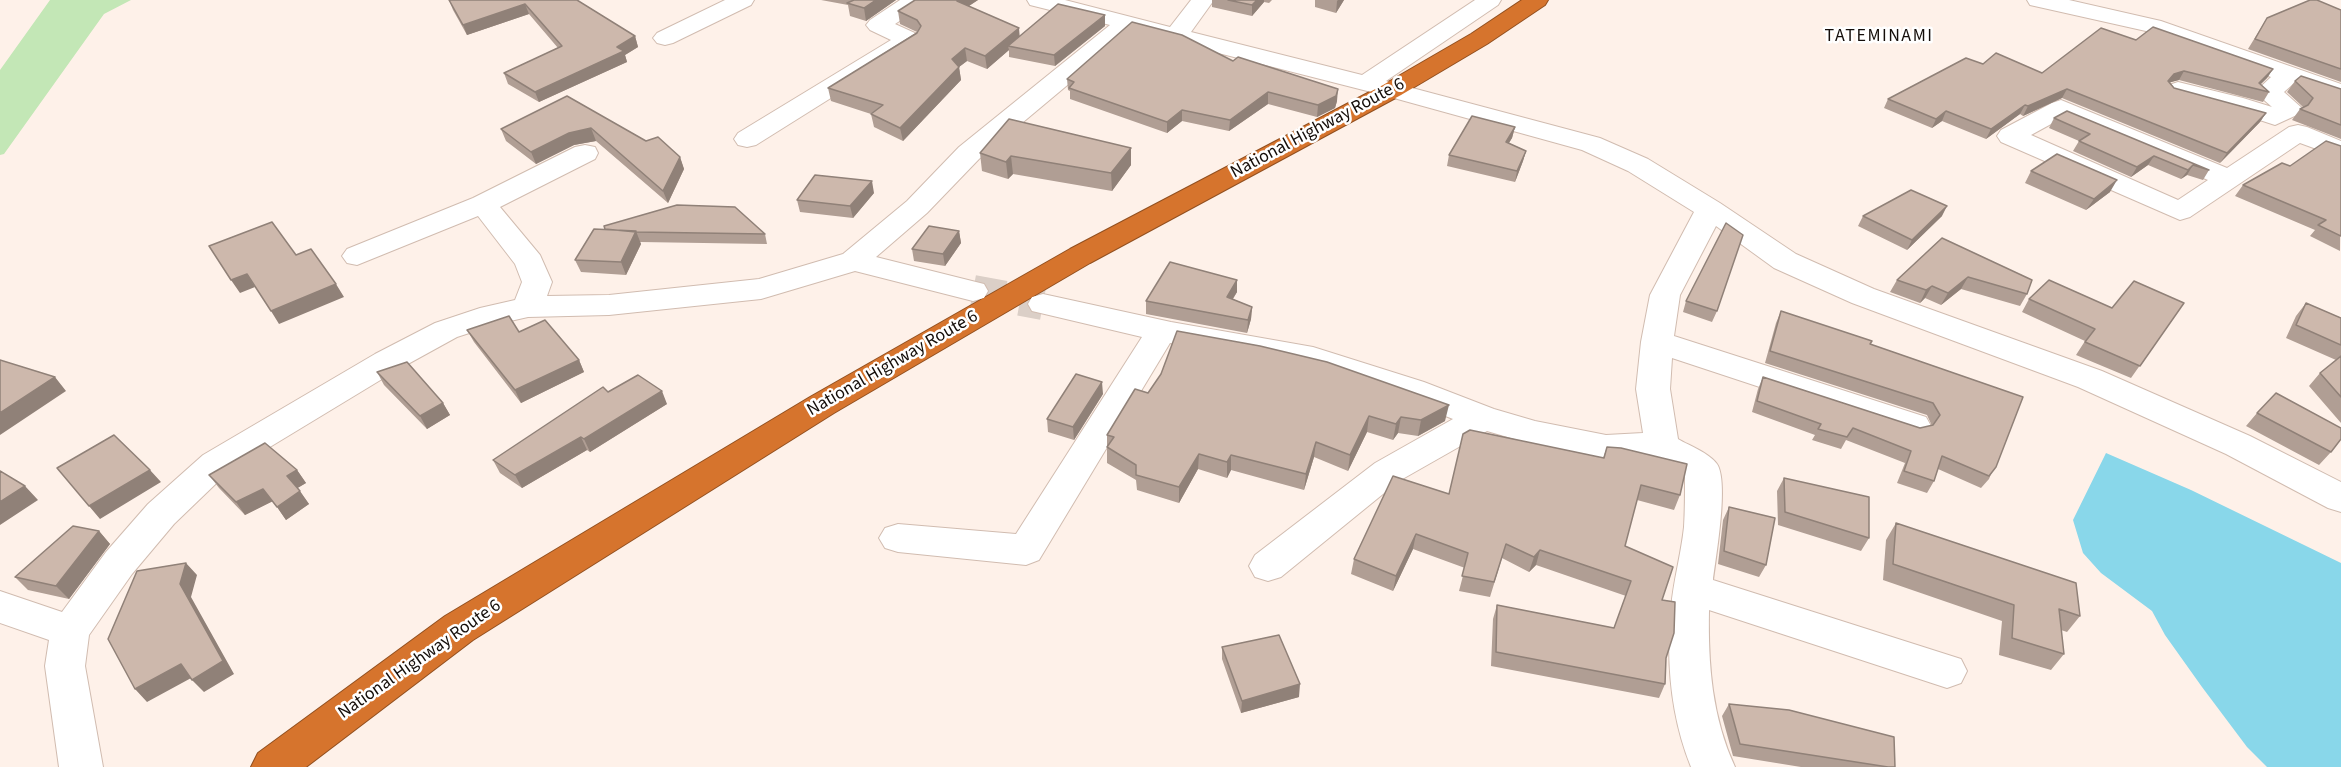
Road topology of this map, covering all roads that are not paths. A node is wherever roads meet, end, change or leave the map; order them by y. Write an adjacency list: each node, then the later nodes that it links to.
1 (743, 0): 10 (street)
2 (916, 0): 15 (street)
3 (1038, 0): 8 (street)
4 (1203, 0): 9 (street)
5 (1490, 0): 12 (street)
6 (1536, 0): 12 (highway, National Highway Route 6)
7 (2063, 3): 11 (street)
8 (1129, 22): 9 (street); 22 (street)
9 (1177, 34): 12 (street)
10 (665, 38)
11 (2290, 74): 13 (street); 14 (street)
12 (1378, 87): 20 (street); 39 (highway, National Highway Route 6)
13 (2178, 90)
14 (2341, 93)
15 (747, 139)
16 (2341, 150): 18 (street)
17 (585, 153): 19 (street)
18 (2229, 179): 18 (street)
19 (483, 204): 21 (street); 25 (street)
20 (1710, 209): 27 (street); 31 (street)
21 (357, 256)
22 (854, 261): 23 (street); 25 (street)
23 (973, 291)
24 (1043, 304): 26 (street)
25 (528, 307): 36 (street)
26 (1162, 331): 28 (street); 32 (street)
27 (1657, 342): 29 (street); 30 (street)
28 (1483, 418): 30 (street); 33 (street)
29 (1914, 426)
30 (1662, 445): 34 (street)
31 (2341, 498)
32 (898, 538)
33 (1269, 566)
34 (1693, 589): 37 (street); 40 (street)
35 (0, 607): 36 (street)
36 (70, 631): 38 (street)
37 (1947, 671)
38 (81, 767)
39 (273, 767)
40 (1713, 767)

